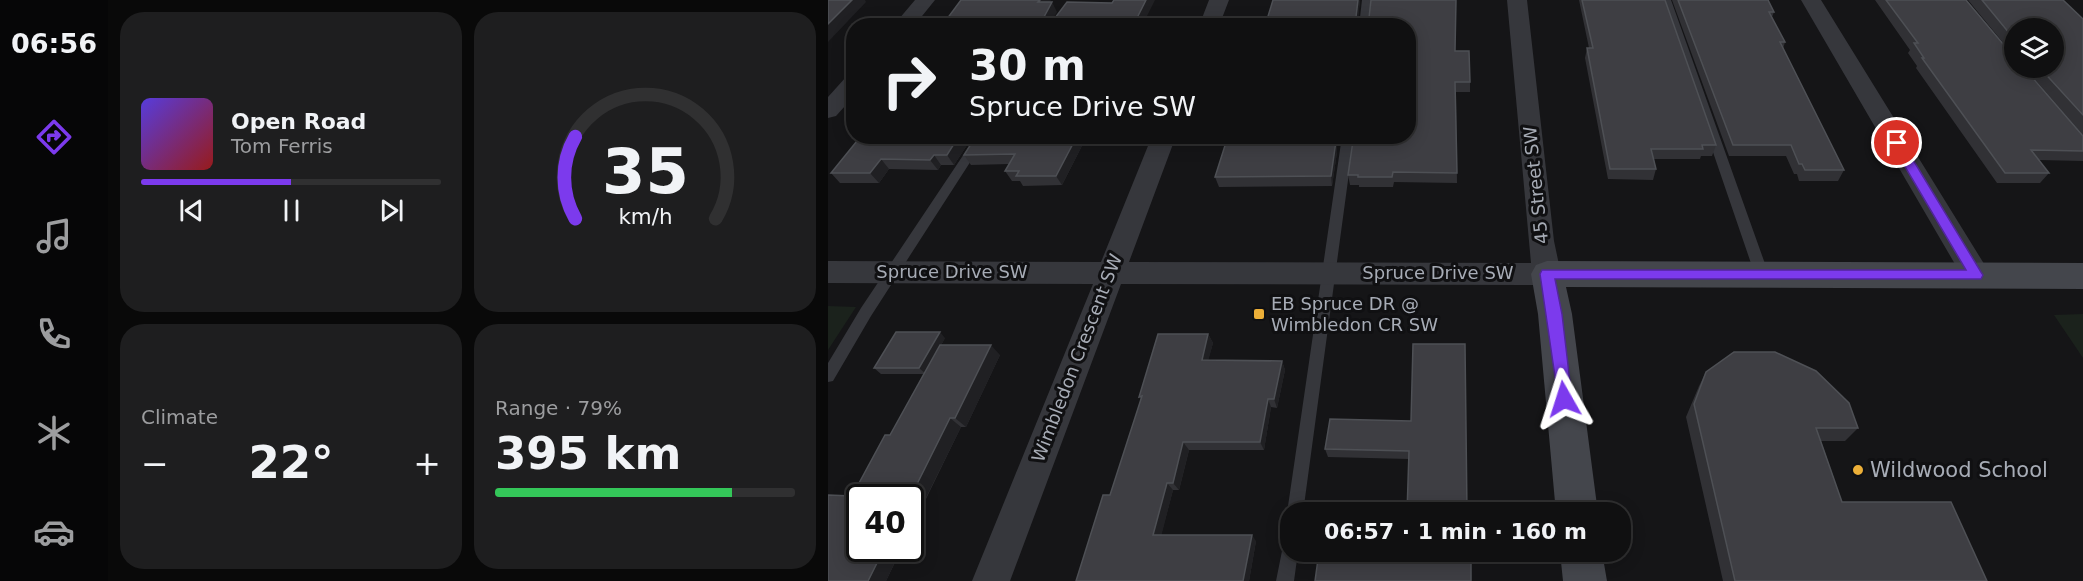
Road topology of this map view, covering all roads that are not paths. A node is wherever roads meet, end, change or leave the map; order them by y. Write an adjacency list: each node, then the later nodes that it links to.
1 (926, 0): 7 (street)
2 (1220, 0): 8 (street)
3 (1367, 0): 9 (lane)
4 (1517, 0): 19 (street, 45 Street SW)
5 (1666, 0): 20 (lane)
6 (1811, 0): 21 (street)
7 (910, 18)
8 (1212, 18)
9 (1365, 18)
10 (846, 91): 11 (street)
11 (828, 111)
12 (977, 144): 16 (lane)
13 (1161, 144): 17 (street, Wimbledon Crescent SW)
14 (1347, 144): 18 (lane)
15 (828, 272): 16 (street, Spruce Drive SW)
16 (893, 272): 17 (street, Spruce Drive SW); 23 (lane)
17 (1110, 272): 18 (street, Spruce Drive SW); 28 (street, Wimbledon Crescent SW)
18 (1328, 273): 19 (street, Spruce Drive SW); 24 (lane)
19 (1547, 274): 20 (street, Spruce Drive SW); 25 (street, 45 Street SW)
20 (1762, 275): 21 (street, Spruce Drive SW)
21 (1976, 275): 22 (street, Spruce Drive SW)
22 (2083, 276)
23 (828, 376)
24 (1297, 502)
25 (1576, 502)
26 (1288, 562): 29 (lane)
27 (1582, 562): 30 (street)
28 (991, 581)
29 (1285, 581)
30 (1585, 581)

